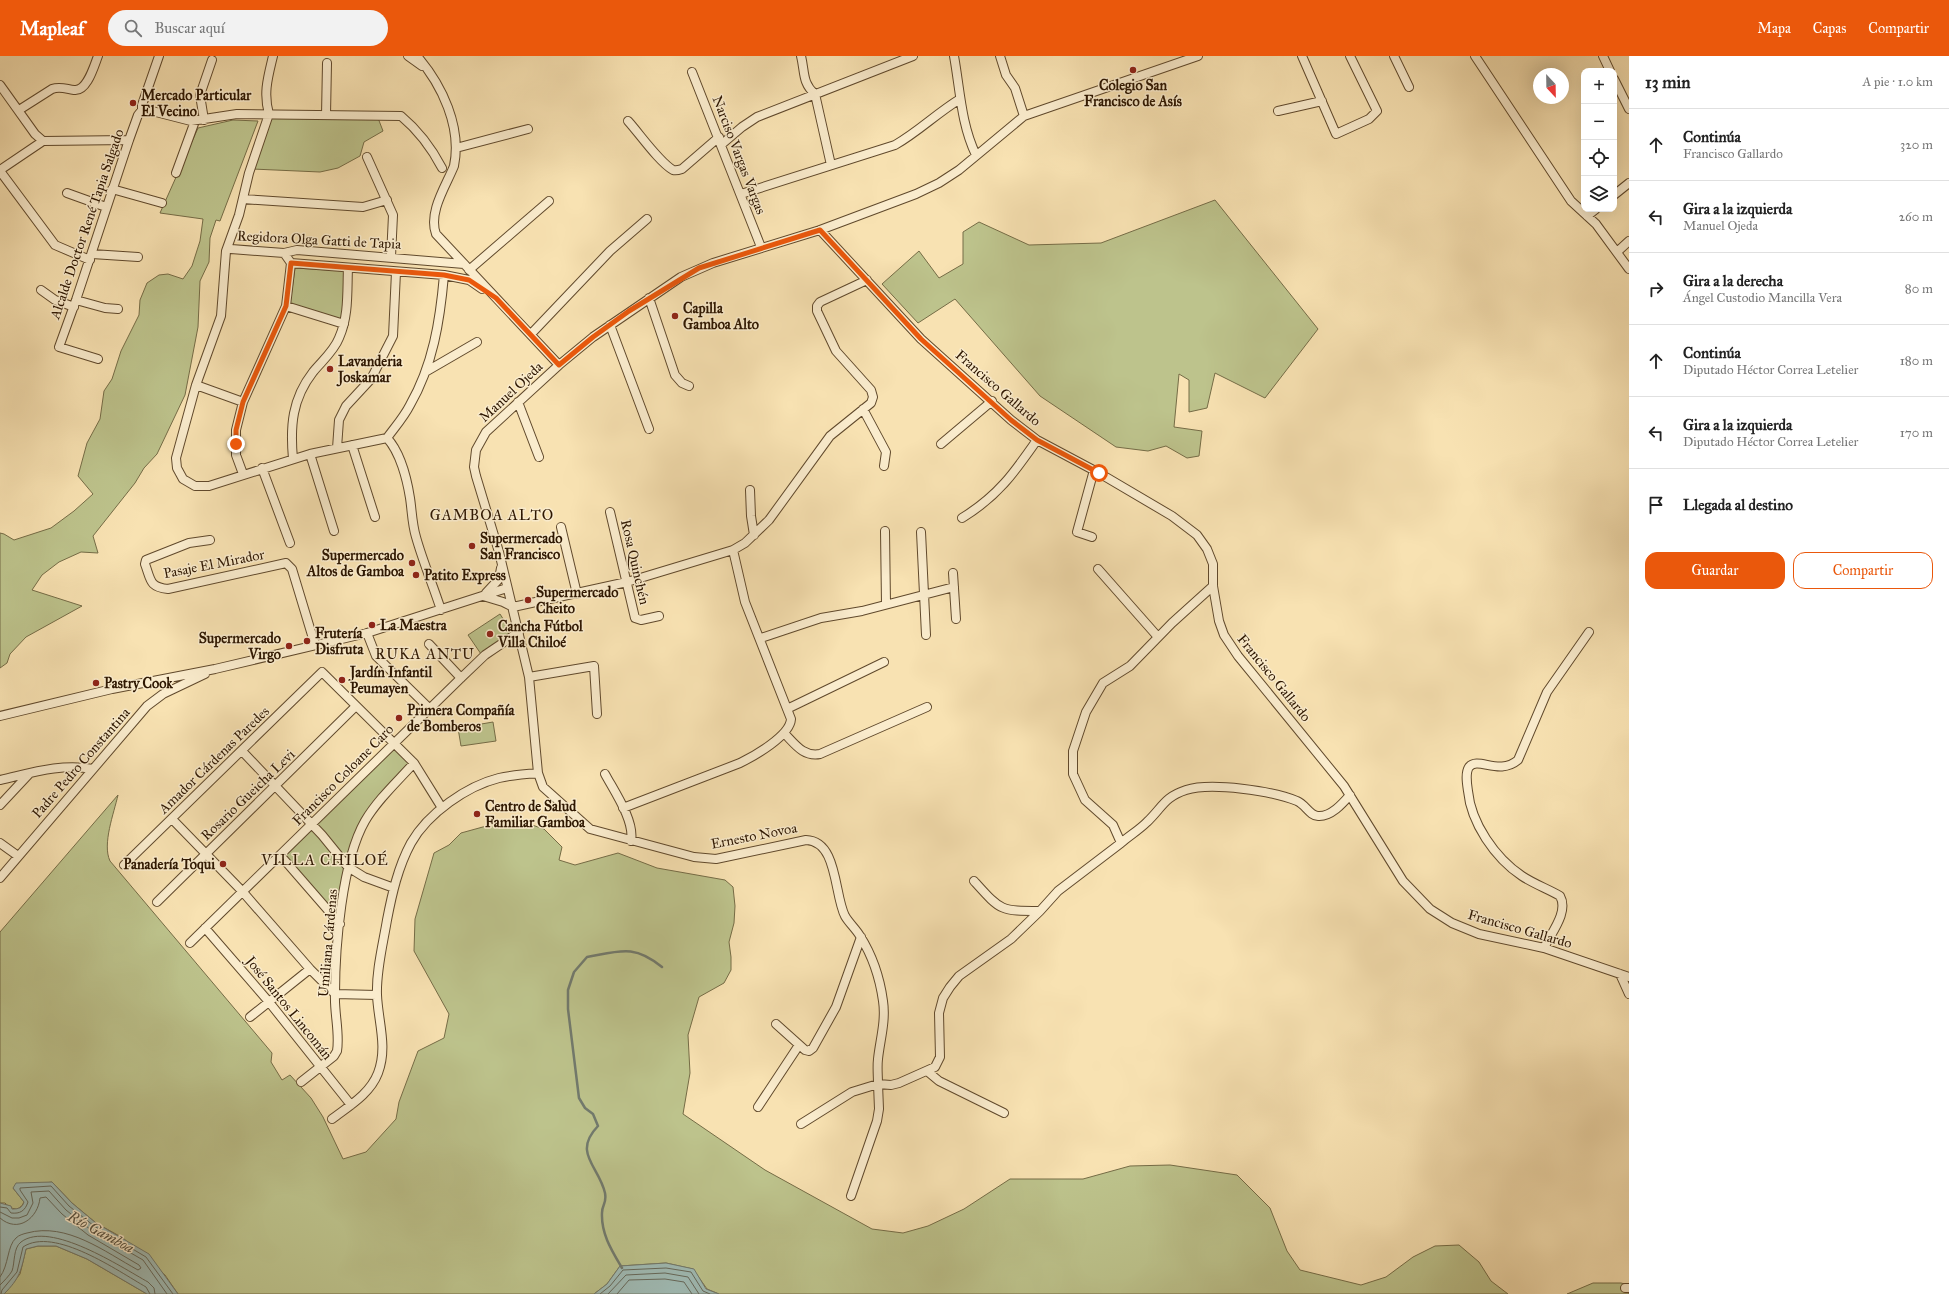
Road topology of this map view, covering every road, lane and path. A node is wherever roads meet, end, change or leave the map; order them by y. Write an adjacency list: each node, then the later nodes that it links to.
1 (98, 56): 28 (street)
2 (159, 56): 29 (street, Alcalde Doctor René Tapia Salgado)
3 (273, 56): 31 (street)
4 (408, 56): 20 (street)
5 (417, 56): 41 (street)
6 (801, 56): 24 (street)
7 (913, 56): 24 (street)
8 (954, 56): 25 (street)
9 (1000, 56): 33 (street)
10 (1198, 56): 33 (street)
11 (1302, 56): 26 (street)
12 (1350, 56): 26 (street)
13 (1394, 56): 23 (street)
14 (1475, 56): 59 (street)
15 (1603, 56): 18 (street)
16 (212, 60): 34 (street)
17 (327, 63): 32 (street)
18 (1609, 68)
19 (692, 72): 40 (street, Narciso Vargas Vargas)
20 (428, 79)
21 (0, 85): 28 (street)
22 (1617, 85): 27 (street)
23 (1409, 87)
24 (815, 94): 40 (street); 44 (street)
25 (960, 99): 42 (street); 44 (street)
26 (1322, 101): 30 (street)
27 (1629, 109)
28 (19, 110): 39 (street)
29 (142, 110): 36 (street); 38 (street, Alcalde Doctor René Tapia Salgado)
30 (1278, 111)
31 (268, 114): 32 (street); 34 (street); 53 (street)
32 (326, 115): 45 (street)
33 (1024, 116): 42 (street, Manuel Ojeda)
34 (204, 120): 36 (street)
35 (628, 120): 40 (street)
36 (195, 121): 47 (street)
37 (528, 128): 41 (street)
38 (129, 140): 39 (street); 49 (street, Alcalde Doctor René Tapia Salgado)
39 (43, 141): 46 (street)
40 (720, 141): 52 (street, Narciso Vargas Vargas)
41 (456, 148): 71 (street)
42 (976, 155): 61 (street, Manuel Ojeda)
43 (367, 157): 54 (street)
44 (831, 165): 52 (street)
45 (442, 168)
46 (0, 171): 67 (street)
47 (176, 173)
48 (1629, 184): 51 (street)
49 (112, 189): 56 (street); 57 (street, Alcalde Doctor René Tapia Salgado)
50 (67, 193): 57 (street)
51 (1617, 193)
52 (741, 194): 64 (street, Narciso Vargas Vargas)
53 (243, 199): 54 (street); 63 (street)
54 (387, 200): 69 (street)
55 (549, 201): 71 (street)
56 (162, 203)
57 (106, 207): 67 (street, Alcalde Doctor René Tapia Salgado)
58 (1592, 212): 59 (street)
59 (1587, 216): 65 (street)
60 (647, 219): 85 (street)
61 (820, 230): 64 (street, Manuel Ojeda); 76 (street, Francisco Gallardo)
62 (1629, 241): 65 (street)
63 (228, 246): 66 (street, Regidora Olga Gatti de Tapia); 90 (street, Regidora Olga Gatti de Tapia)
64 (761, 247): 79 (street, Manuel Ojeda)
65 (1617, 252): 73 (street)
66 (284, 253): 69 (street, Regidora Olga Gatti de Tapia); 70 (street)
67 (91, 257): 68 (street); 80 (street, Alcalde Doctor René Tapia Salgado)
68 (138, 257)
69 (391, 257): 71 (street, Regidora Olga Gatti de Tapia)
70 (291, 263): 72 (street); 81 (street)
71 (466, 267): 78 (street)
72 (348, 268): 74 (street); 83 (street)
73 (1629, 269)
74 (396, 272): 75 (street); 101 (street)
75 (444, 275): 78 (street); 89 (street)
76 (867, 280): 92 (street, Francisco Gallardo); 95 (street)
77 (41, 290): 80 (street)
78 (496, 298): 85 (street)
79 (649, 298): 84 (street, Manuel Ojeda); 91 (street)
80 (75, 304): 82 (street); 87 (street, Alcalde Doctor René Tapia Salgado)
81 (286, 306): 83 (street); 93 (street)
82 (118, 309)
83 (344, 324): 104 (street)
84 (610, 325): 88 (street, Manuel Ojeda); 96 (street)
85 (531, 334): 88 (street)
86 (477, 342): 89 (street)
87 (98, 359)
88 (559, 365): 94 (street, Manuel Ojeda)
89 (427, 371): 97 (street)
90 (196, 385): 93 (street); 108 (street, Regidora Olga Gatti de Tapia)
91 (688, 386)
92 (992, 401): 98 (street, Francisco Gallardo); 99 (street)
93 (243, 402): 108 (street)
94 (518, 402): 103 (street); 122 (street, Manuel Ojeda)
95 (863, 409): 105 (street); 117 (street)
96 (649, 429)
97 (387, 438): 100 (street); 134 (street)
98 (1037, 440): 107 (street, Francisco Gallardo); 112 (street)
99 (941, 444)
100 (352, 445): 101 (street); 111 (street)
101 (337, 448): 102 (street)
102 (310, 454): 104 (street); 114 (street)
103 (539, 457)
104 (293, 459): 106 (street)
105 (884, 466)
106 (262, 468): 108 (street); 120 (street)
107 (1094, 470): 118 (street); 126 (street, Francisco Gallardo)
108 (242, 474)
109 (750, 490): 117 (street)
110 (610, 512): 125 (street, Rosa Quinchén)
111 (375, 517)
112 (962, 518)
113 (561, 527): 129 (street)
114 (334, 531)
115 (886, 531): 132 (street)
116 (921, 532): 131 (street)
117 (754, 535): 121 (street)
118 (1092, 537)
119 (210, 540): 144 (street, Pasaje El Mirador)
120 (290, 543)
121 (733, 550): 125 (street); 142 (street)
122 (502, 563): 128 (street, Ernesto Novoa); 130 (street)
123 (1098, 569): 141 (street)
124 (953, 572): 127 (street)
125 (627, 582): 129 (street); 135 (street, Rosa Quinchén)
126 (1213, 586): 141 (street); 165 (street, Francisco Gallardo)
127 (954, 587): 131 (street); 136 (street)
128 (508, 588): 130 (street); 133 (street, Ernesto Novoa)
129 (577, 594): 133 (street)
130 (483, 596): 133 (street); 134 (street)
131 (923, 596): 132 (street); 140 (street)
132 (886, 604): 142 (street)
133 (512, 607): 137 (street, Ernesto Novoa)
134 (441, 610): 139 (street)
135 (659, 616)
136 (956, 619)
137 (519, 632): 147 (street, Ernesto Novoa); 148 (street, Francisco Coloane Caro)
138 (1589, 632): 189 (street)
139 (367, 633): 144 (street); 151 (street)
140 (926, 635)
141 (1158, 637): 173 (street)
142 (761, 638): 152 (street)
143 (429, 644): 148 (street)
144 (315, 645): 146 (street)
145 (884, 662): 152 (street)
146 (215, 669): 154 (street); 159 (street, Padre Pedro Constantina)
147 (529, 677): 153 (street); 161 (street, Ernesto Novoa)
148 (460, 678): 151 (street, Francisco Coloane Caro)
149 (356, 706): 156 (street); 157 (street, Amador Cárdenas Paredes); 164 (street, Rosario Gueicha Levi)
150 (926, 707): 155 (street)
151 (429, 708): 156 (street, Francisco Coloane Caro)
152 (787, 709): 155 (street)
153 (597, 714)
154 (0, 716)
155 (784, 733): 168 (street)
156 (394, 743): 158 (street); 170 (street, Francisco Coloane Caro)
157 (242, 751): 164 (street); 169 (street, Amador Cárdenas Paredes)
158 (414, 763): 167 (street); 178 (street, Umiliana Cárdenas)
159 (93, 769): 160 (street); 175 (street, Padre Pedro Constantina)
160 (30, 773): 163 (street); 166 (street)
161 (538, 773): 167 (street); 171 (street, Ernesto Novoa)
162 (605, 774): 168 (street)
163 (0, 780)
164 (277, 786): 170 (street); 174 (street, Rosario Gueicha Levi)
165 (1350, 795): 173 (street); 189 (street, Francisco Gallardo)
166 (0, 805)
167 (442, 808): 181 (street)
168 (623, 808): 171 (street)
169 (172, 819): 174 (street); 177 (street, Amador Cárdenas Paredes)
170 (312, 824): 176 (street, Francisco Coloane Caro); 178 (street)
171 (631, 841): 187 (street, Ernesto Novoa)
172 (0, 843): 175 (street)
173 (1121, 843): 184 (street)
174 (207, 854): 182 (street); 183 (street, Rosario Gueicha Levi)
175 (18, 856): 179 (street, Padre Pedro Constantina)
176 (280, 856): 182 (street, Francisco Coloane Caro); 185 (street)
177 (124, 865)
178 (348, 867): 181 (street); 185 (street, Umiliana Cárdenas)
179 (0, 878)
180 (974, 881): 184 (street)
181 (394, 888): 195 (street)
182 (242, 891): 186 (street, Francisco Coloane Caro); 190 (street)
183 (157, 902)
184 (1040, 911): 201 (street)
185 (340, 924): 193 (street, Umiliana Cárdenas)
186 (205, 928): 188 (street, Francisco Coloane Caro); 196 (street, José Santos Lincomán)
187 (861, 936): 199 (street); 203 (street, Ernesto Novoa)
188 (190, 943)
189 (1544, 948): 191 (street, Francisco Gallardo)
190 (310, 969): 193 (street); 196 (street)
191 (1620, 974): 192 (street, Francisco Gallardo); 194 (street)
192 (1629, 977)
193 (335, 994): 195 (street); 200 (street, Umiliana Cárdenas)
194 (1629, 994)
195 (377, 995): 204 (street)
196 (269, 1002): 197 (street); 200 (street, José Santos Lincomán)
197 (250, 1017)
198 (776, 1024): 199 (street)
199 (799, 1045): 205 (street)
200 (320, 1067): 202 (street, Umiliana Cárdenas); 204 (street, José Santos Lincomán)
201 (927, 1071): 203 (street); 206 (street)
202 (301, 1082)
203 (878, 1084): 208 (street); 209 (street, Ernesto Novoa)
204 (350, 1105): 207 (street)
205 (758, 1107)
206 (1004, 1113)
207 (332, 1119)
208 (801, 1124)
209 (851, 1196)

